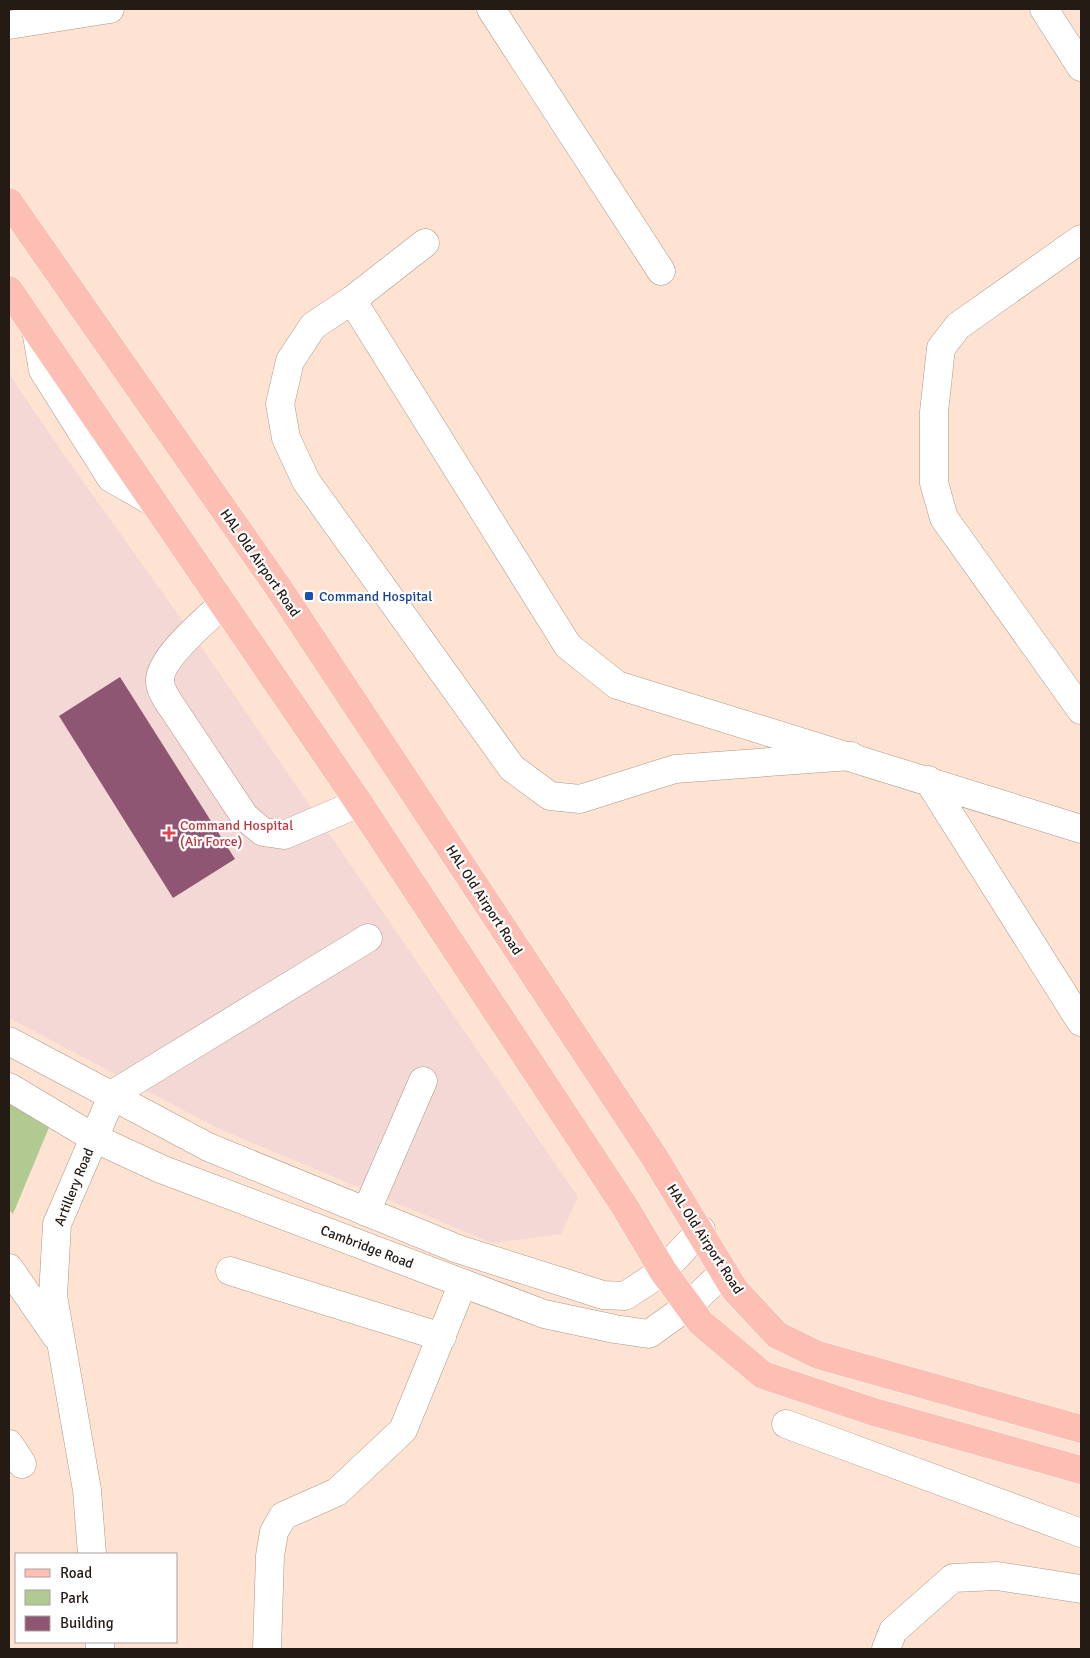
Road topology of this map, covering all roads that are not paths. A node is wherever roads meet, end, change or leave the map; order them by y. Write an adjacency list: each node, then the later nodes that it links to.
1 (110, 9): 4 (street)
2 (491, 9): 9 (street)
3 (1044, 9): 5 (street)
4 (9, 25)
5 (1081, 67)
6 (9, 202): 26 (main road, HAL Old Airport Road)
7 (1081, 239): 13 (street)
8 (424, 243): 11 (street)
9 (661, 271)
10 (9, 290): 12 (main road)
11 (352, 300): 14 (street); 14 (street)
12 (223, 604): 16 (main road); 16 (street)
13 (1081, 710)
14 (851, 756): 15 (street)
15 (928, 780): 17 (street); 19 (street)
16 (359, 803): 28 (main road)
17 (1081, 829)
18 (368, 938): 23 (street)
19 (1081, 1022)
20 (9, 1041): 23 (street)
21 (423, 1081): 25 (street)
22 (9, 1088): 24 (street, Cambridge Road)
23 (113, 1094): 24 (street, Artillery Road); 25 (street)
24 (94, 1138): 31 (street, Cambridge Road); 34 (street, Artillery Road)
25 (366, 1212): 28 (street)
26 (701, 1230): 28 (street); 30 (main road, HAL Old Airport Road)
27 (9, 1268): 34 (street, Artillery Road)
28 (663, 1270): 32 (main road)
29 (230, 1271): 33 (street)
30 (724, 1272): 32 (street, Cambridge Road); 36 (main road, HAL Old Airport Road)
31 (464, 1284): 32 (street, Cambridge Road); 33 (street)
32 (688, 1306): 37 (main road)
33 (442, 1337): 41 (street)
34 (61, 1343): 39 (street, Artillery Road)
35 (786, 1424): 38 (street)
36 (1081, 1429)
37 (1081, 1470)
38 (1081, 1533)
39 (92, 1553)
40 (1081, 1589): 42 (street)
41 (266, 1649)
42 (886, 1649)

